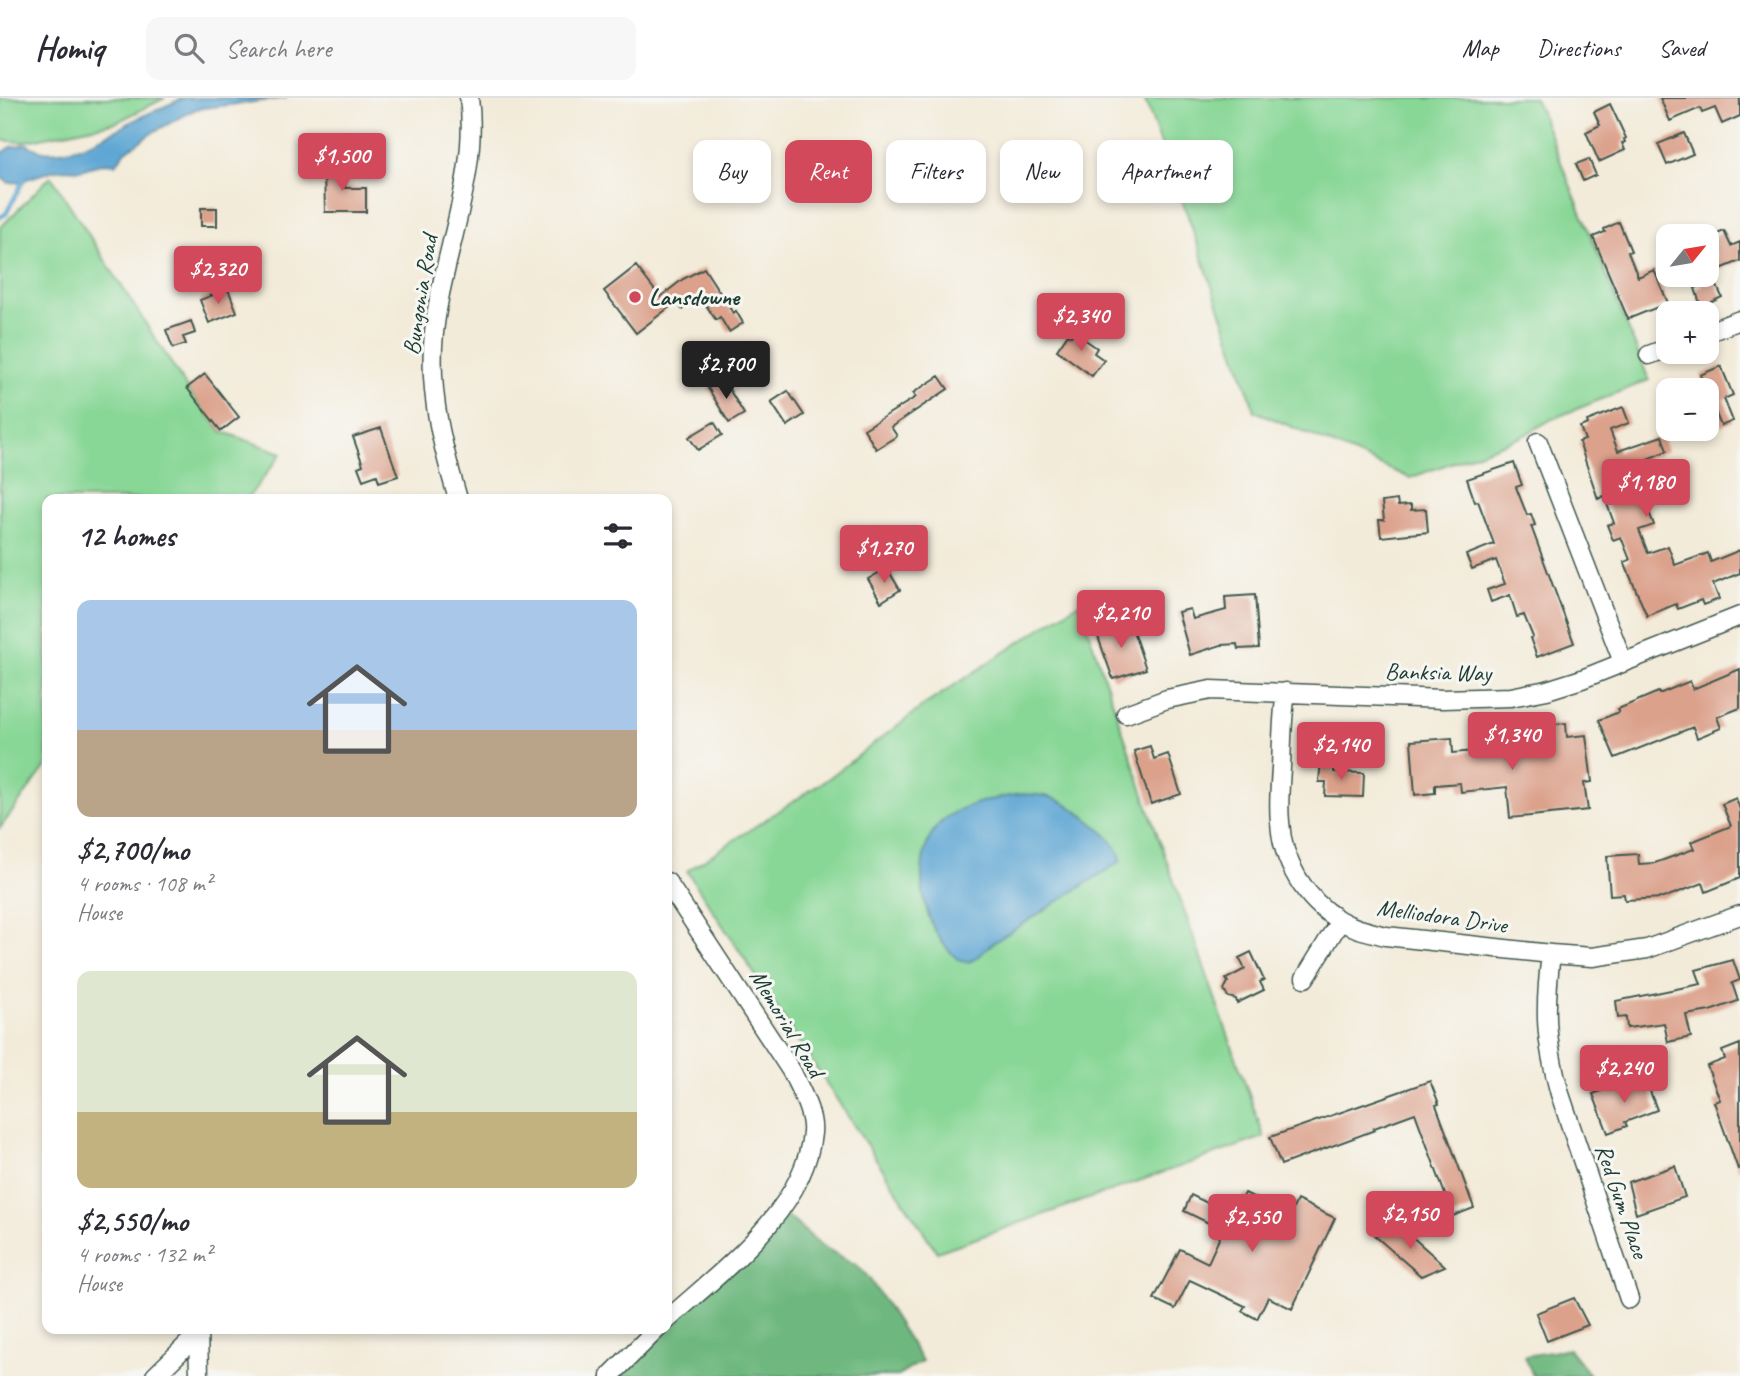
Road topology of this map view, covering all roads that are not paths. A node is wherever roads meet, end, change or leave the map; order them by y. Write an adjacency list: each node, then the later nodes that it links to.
1 (469, 98): 7 (street, Bungonia Road)
2 (1740, 320): 3 (street)
3 (1719, 328)
4 (1656, 352): 5 (street)
5 (1649, 355)
6 (1538, 442): 9 (street)
7 (457, 494)
8 (1740, 616): 9 (street, Banksia Way)
9 (1623, 662): 10 (street, Banksia Way)
10 (1286, 692): 11 (street, Banksia Way); 13 (street, Melliodora Drive)
11 (1126, 714)
12 (672, 890): 18 (street, Memorial Road)
13 (1340, 921): 15 (street, Melliodora Drive); 16 (street)
14 (1738, 921): 15 (street, Melliodora Drive)
15 (1551, 954): 17 (street, Red Gum Place)
16 (1305, 978)
17 (1629, 1299)
18 (672, 1316)
19 (195, 1334): 22 (street)
20 (198, 1334): 23 (street)
21 (652, 1334): 24 (street)
22 (155, 1376)
23 (199, 1376)
24 (610, 1376)

